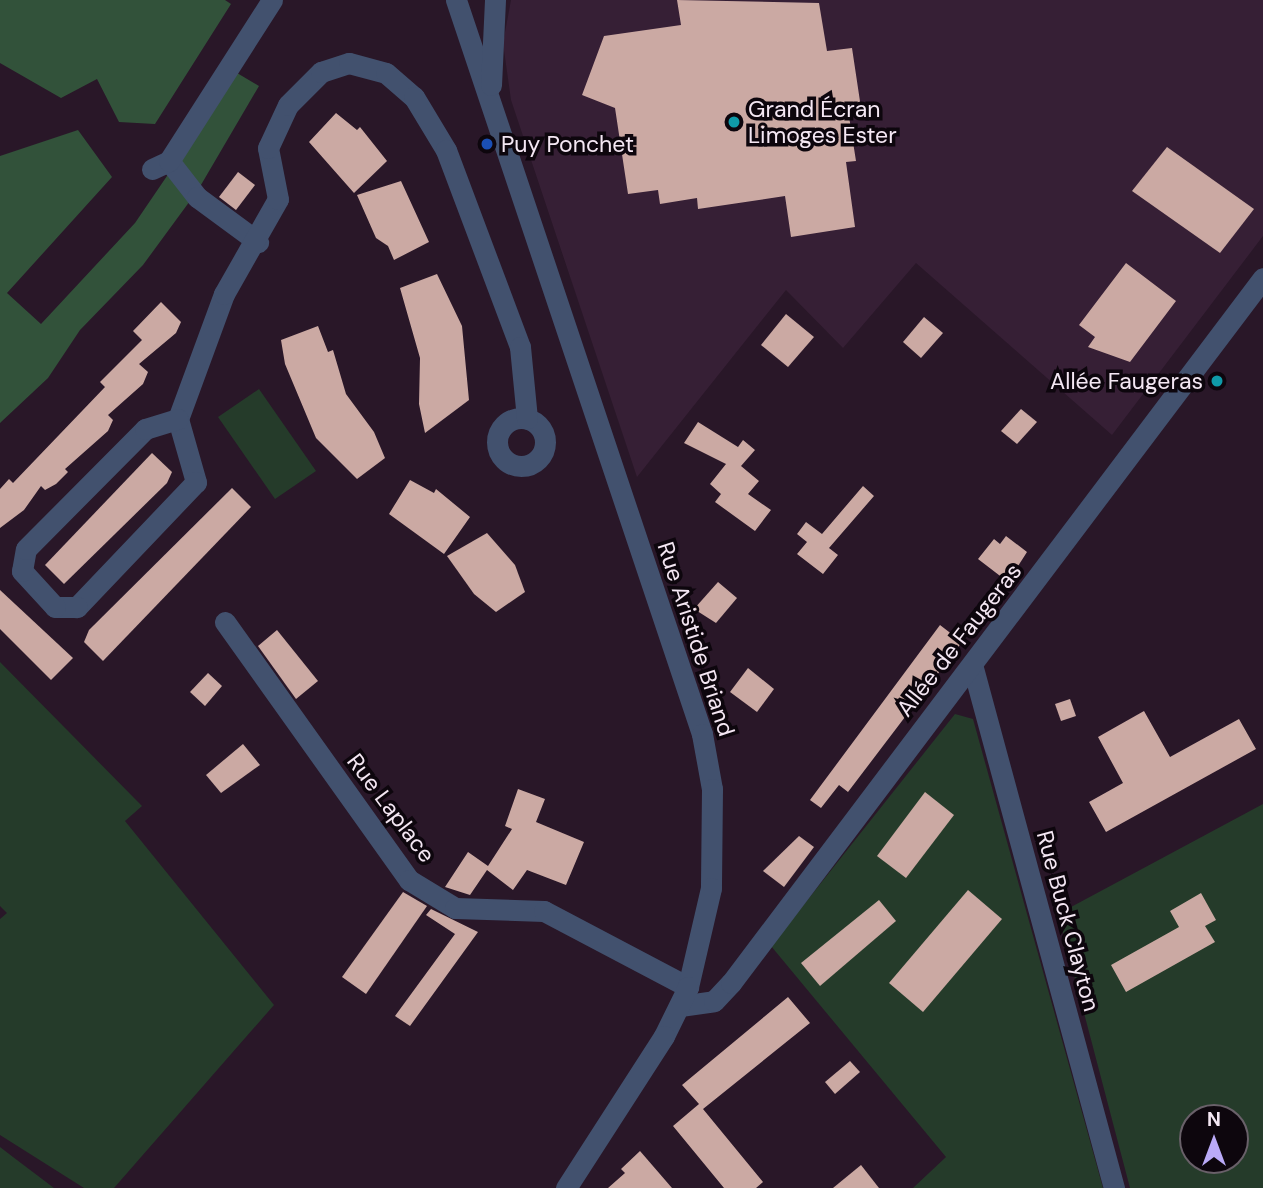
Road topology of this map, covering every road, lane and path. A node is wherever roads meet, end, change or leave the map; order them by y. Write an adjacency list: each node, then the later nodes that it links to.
1 (272, 0): 5 (street)
2 (456, 0): 4 (street, Rue Aristide Briand)
3 (495, 0): 4 (street, Rue Aristide Briand)
4 (491, 90): 11 (street, Rue Aristide Briand)
5 (258, 242): 7 (street); 8 (street)
6 (1263, 278): 10 (street, Allée de Faugeras)
7 (177, 419): 7 (street)
8 (527, 419)
9 (225, 622): 11 (street, Rue Laplace)
10 (973, 668): 11 (street, Allée de Faugeras); 13 (street, Rue Buck Clayton)
11 (684, 997): 12 (street, Rue Aristide Briand)
12 (566, 1188)
13 (1114, 1188)

